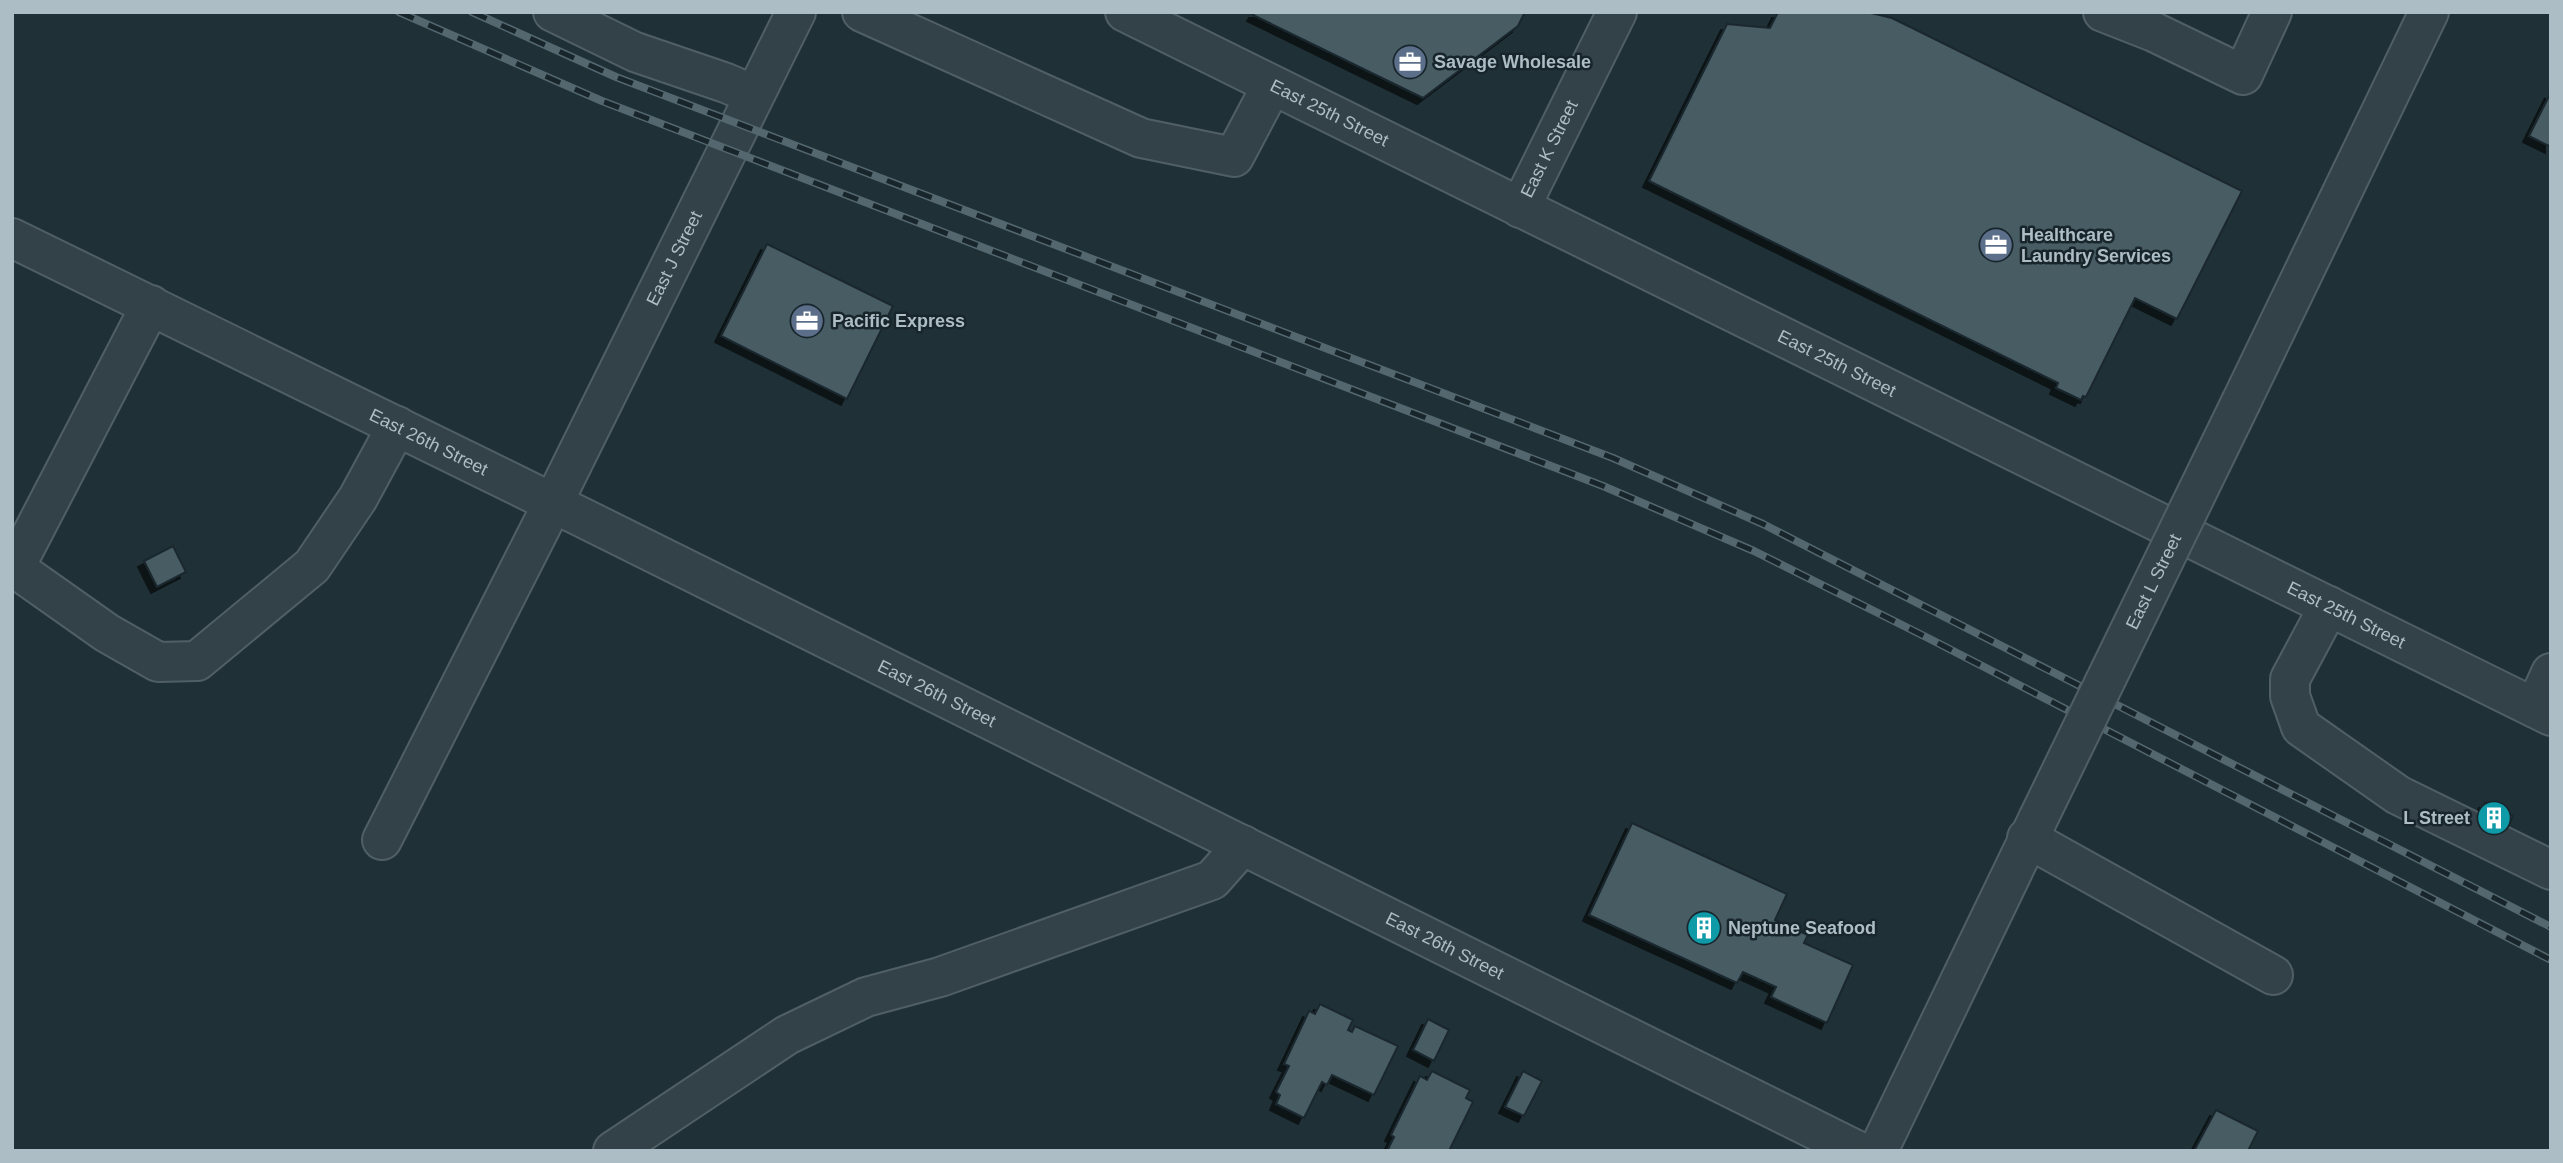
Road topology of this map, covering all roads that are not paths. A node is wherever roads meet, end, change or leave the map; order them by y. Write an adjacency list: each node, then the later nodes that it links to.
1 (554, 12): 11 (street)
2 (796, 12): 11 (street, East J Street)
3 (862, 12): 10 (street)
4 (1125, 12): 10 (street, East 25th Street)
5 (1617, 12): 12 (street, East K Street)
6 (2103, 12): 9 (street)
7 (2272, 12): 9 (street)
8 (2429, 12): 21 (street, East L Street, bridge)
9 (2160, 22)
10 (1272, 85): 12 (street, East 25th Street)
11 (754, 95): 16 (street, East J Street)
12 (1520, 208): 18 (street, East 25th Street)
13 (12, 238): 14 (street, East 26th Street)
14 (151, 305): 15 (street, East 26th Street); 17 (street)
15 (397, 426): 16 (street, East 26th Street); 17 (street)
16 (553, 503): 22 (street, East J Street); 23 (street, East 26th Street)
17 (14, 566)
18 (2329, 606): 20 (street, East 25th Street); 24 (street)
19 (2551, 673): 20 (street)
20 (2543, 712)
21 (2032, 829): 25 (street); 28 (street, East L Street)
22 (382, 840)
23 (1243, 845): 26 (street); 27 (street, East 26th Street)
24 (2551, 870)
25 (2273, 975)
26 (613, 1151)
27 (1858, 1151)
28 (1878, 1151)

